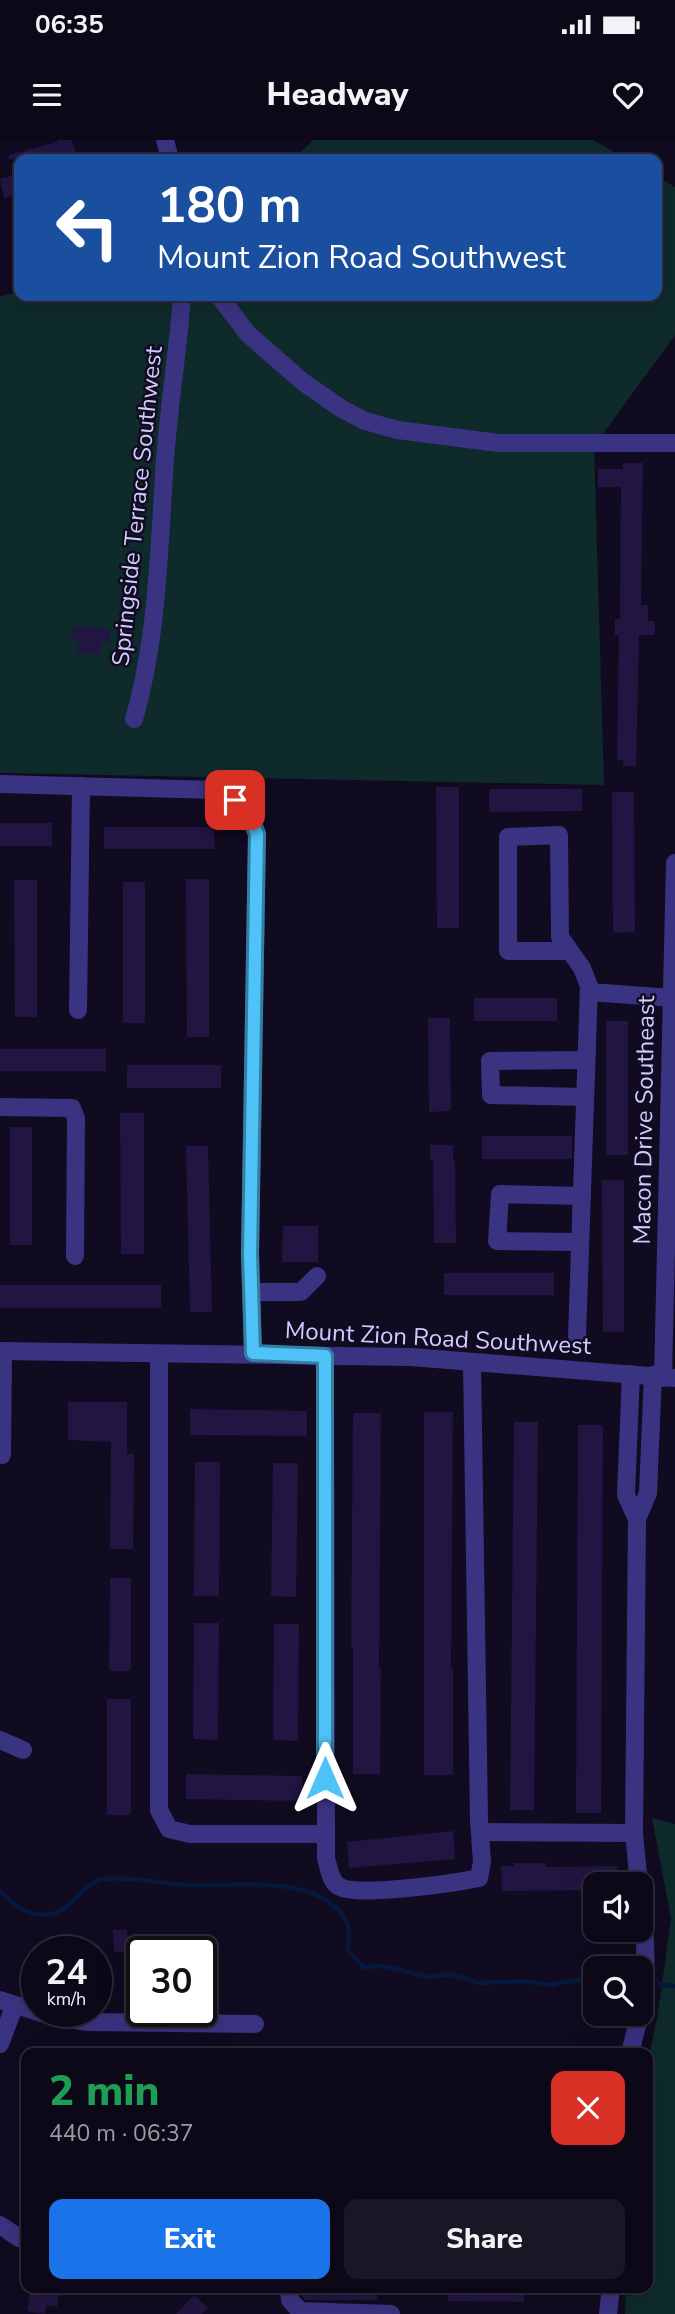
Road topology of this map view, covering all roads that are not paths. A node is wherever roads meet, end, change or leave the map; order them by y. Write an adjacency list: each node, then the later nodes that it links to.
1 (182, 301): 4 (street, Springside Terrace Southwest)
2 (223, 301): 3 (street)
3 (675, 443)
4 (134, 719)
5 (0, 784): 6 (street)
6 (81, 786): 11 (street); 19 (street)
7 (675, 863): 10 (street, Macon Drive Southeast)
8 (569, 951): 8 (street); 9 (street)
9 (589, 992): 10 (street); 12 (street)
10 (672, 998): 20 (street, Macon Drive Southeast)
11 (78, 1010)
12 (586, 1060): 13 (street); 13 (street)
13 (585, 1097): 15 (street)
14 (0, 1107): 17 (street)
15 (582, 1196): 16 (street); 16 (street)
16 (580, 1242): 21 (street)
17 (75, 1256)
18 (317, 1276): 19 (street)
19 (253, 1292): 23 (street)
20 (670, 1299): 28 (street, Macon Drive Southeast)
21 (577, 1337)
22 (2, 1351): 24 (street, Mount Zion Road Southwest); 29 (street)
23 (253, 1353): 24 (street, Mount Zion Road Southwest); 25 (street, Mount Zion Road Southwest)
24 (159, 1354): 35 (street)
25 (325, 1356): 26 (street, Mount Zion Road Southwest); 35 (street)
26 (472, 1362): 27 (street, Mount Zion Road Southwest); 33 (street)
27 (631, 1374): 28 (street, Mount Zion Road Southwest); 30 (street)
28 (663, 1377): 30 (street, Macon Drive Southeast)
29 (2, 1455)
30 (637, 1519): 34 (street)
31 (0, 1740): 32 (street)
32 (23, 1750)
33 (480, 1832): 34 (street); 35 (street)
34 (634, 1832): 36 (street)
35 (326, 1834)
36 (638, 1872)
37 (7, 2004): 38 (street); 40 (street)
38 (255, 2024)
39 (637, 2026): 41 (street)
40 (0, 2044)
41 (631, 2048)
42 (0, 2225): 43 (street)
43 (21, 2238)
44 (289, 2293): 46 (street)
45 (610, 2293): 47 (street)
46 (391, 2314)
47 (608, 2314)

